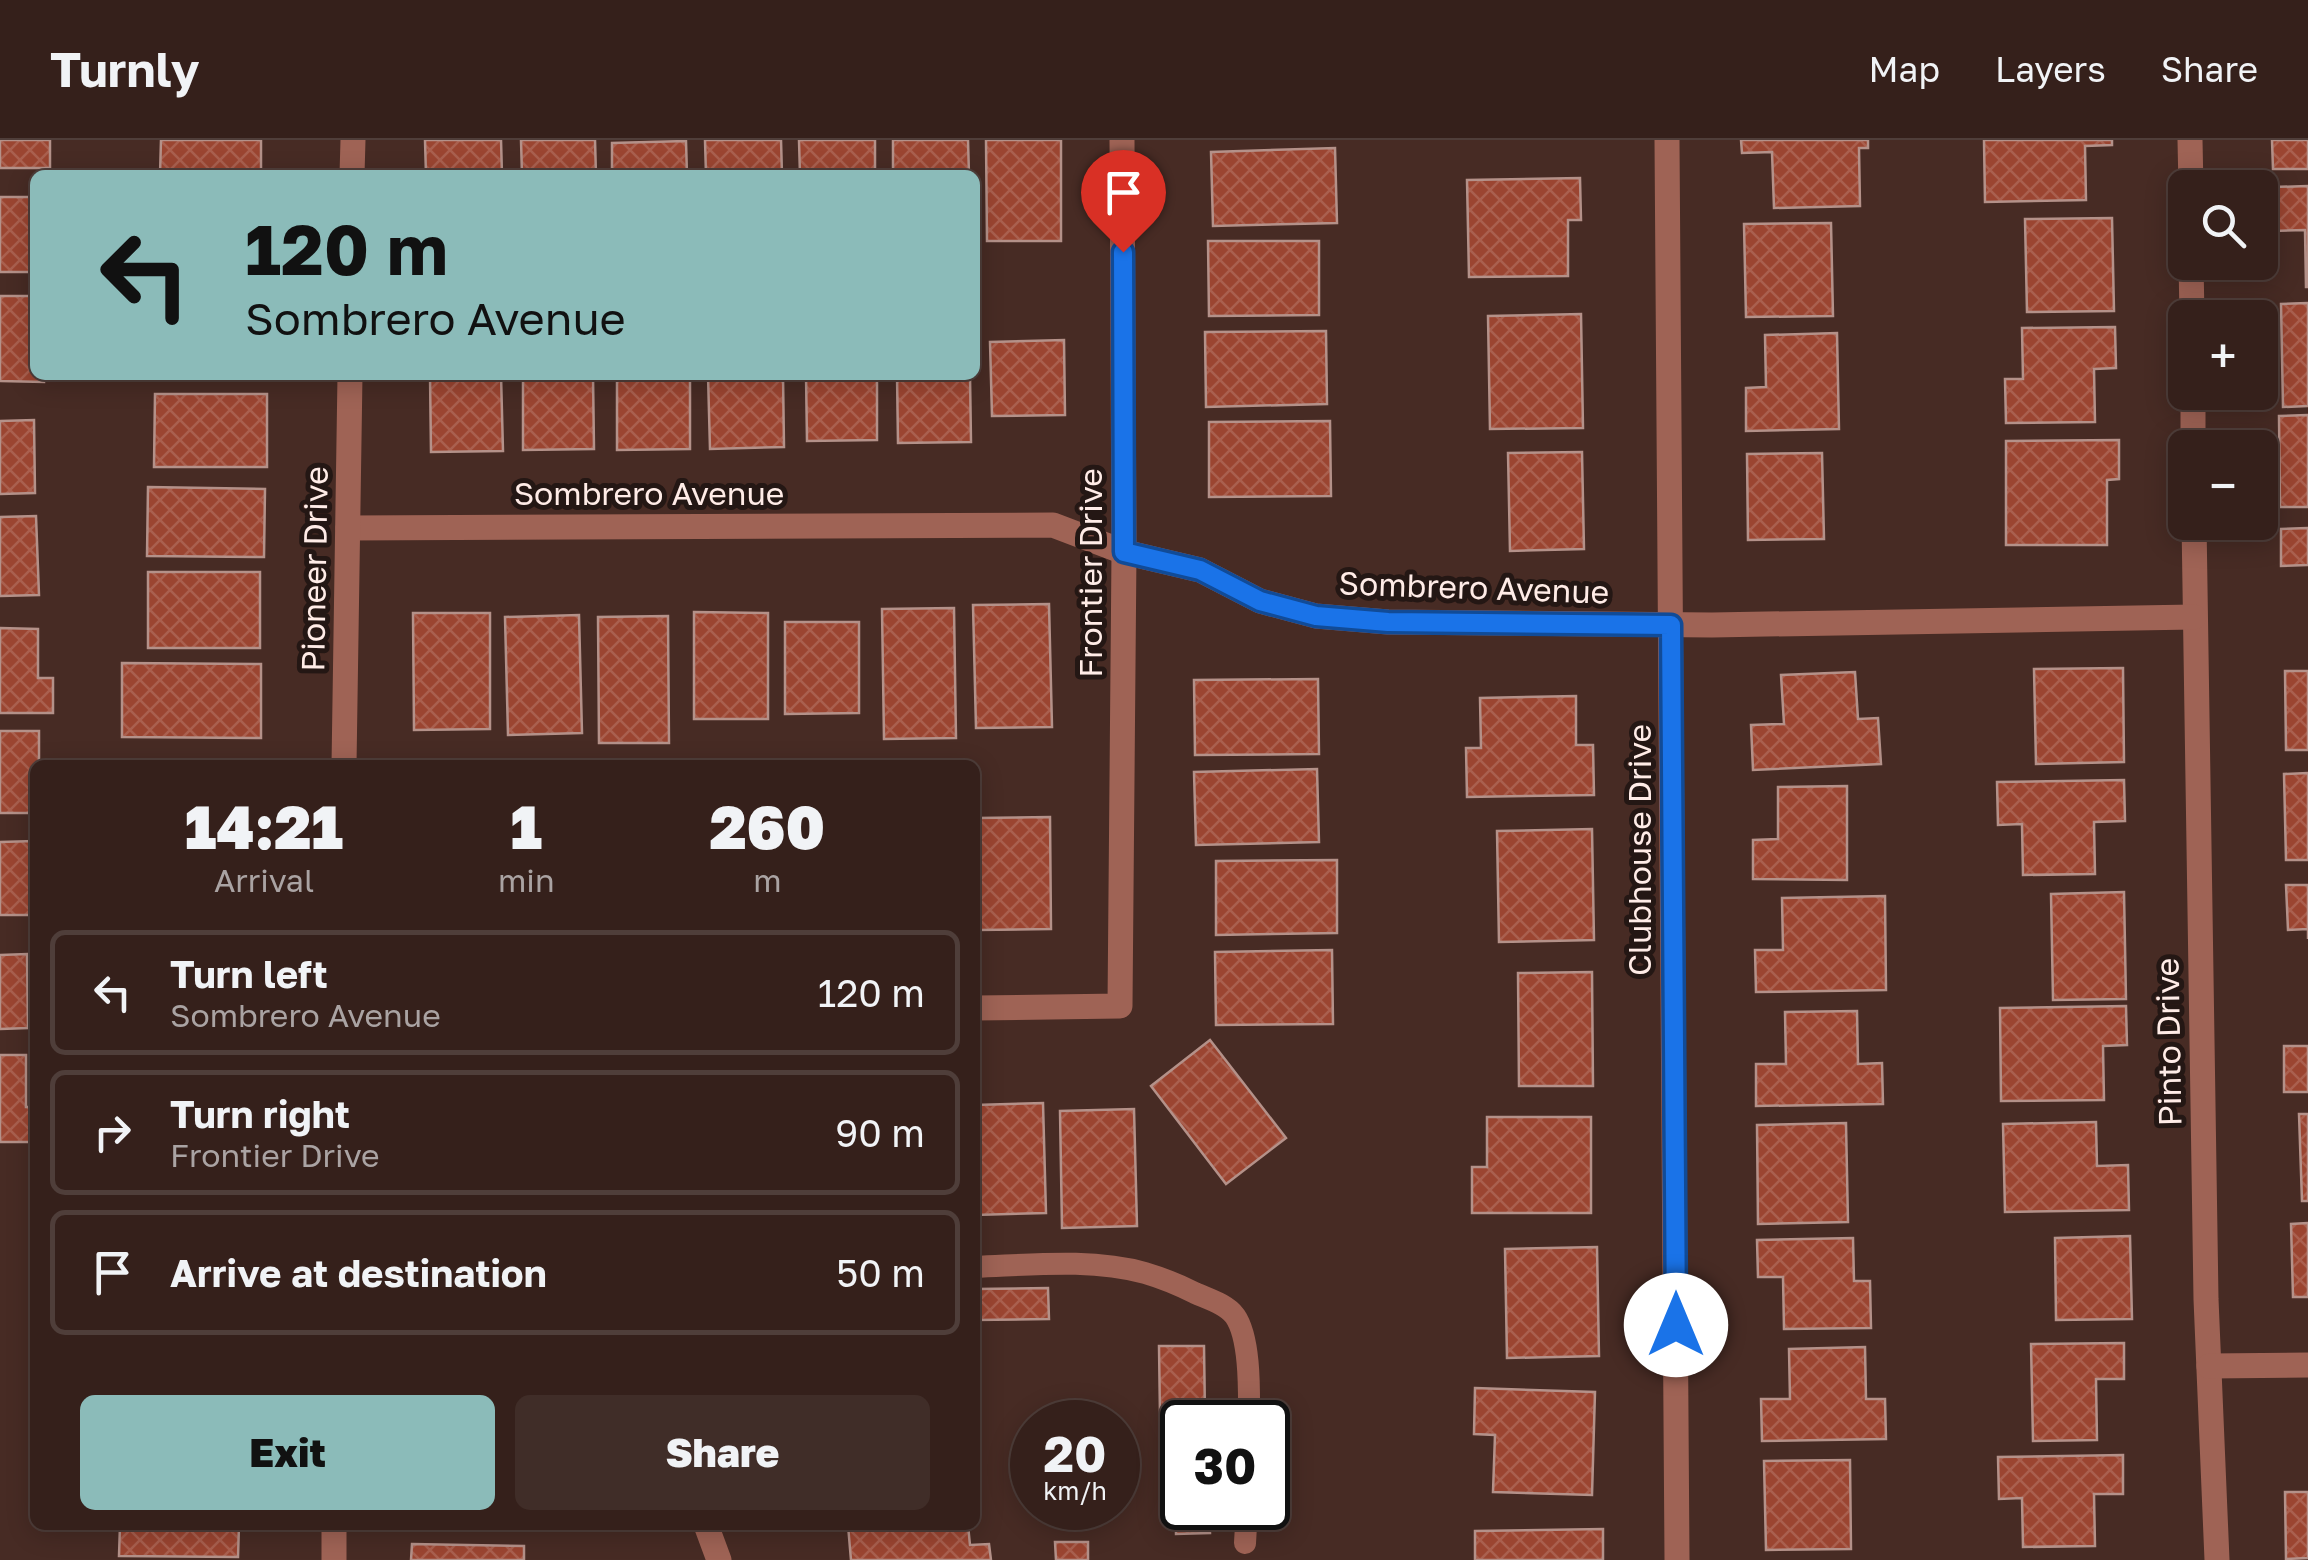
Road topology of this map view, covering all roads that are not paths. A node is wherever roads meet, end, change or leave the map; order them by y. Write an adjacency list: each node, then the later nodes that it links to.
1 (354, 140): 5 (street)
2 (1122, 140): 10 (street, Frontier Drive)
3 (1667, 140): 12 (street, Clubhouse Drive)
4 (2190, 140): 6 (street)
5 (352, 170)
6 (2191, 170)
7 (350, 380): 8 (street, Pioneer Drive)
8 (348, 528): 10 (street, Sombrero Avenue); 13 (street, Pioneer Drive)
9 (2194, 540): 11 (street, Pinto Drive)
10 (1124, 552): 12 (street, Sombrero Avenue); 14 (street, Frontier Drive)
11 (2194, 617): 12 (street, Sombrero Avenue); 17 (street, Pinto Drive)
12 (1671, 625): 25 (street, Clubhouse Drive)
13 (344, 760)
14 (980, 1008)
15 (980, 1267): 18 (lane)
16 (2308, 1365): 17 (street)
17 (2209, 1366): 26 (street, Pinto Drive)
18 (1248, 1400)
19 (334, 1530): 23 (street)
20 (708, 1530): 24 (street)
21 (1246, 1530): 22 (lane)
22 (1245, 1543)
23 (334, 1560)
24 (719, 1560)
25 (1677, 1560)
26 (2217, 1560)

